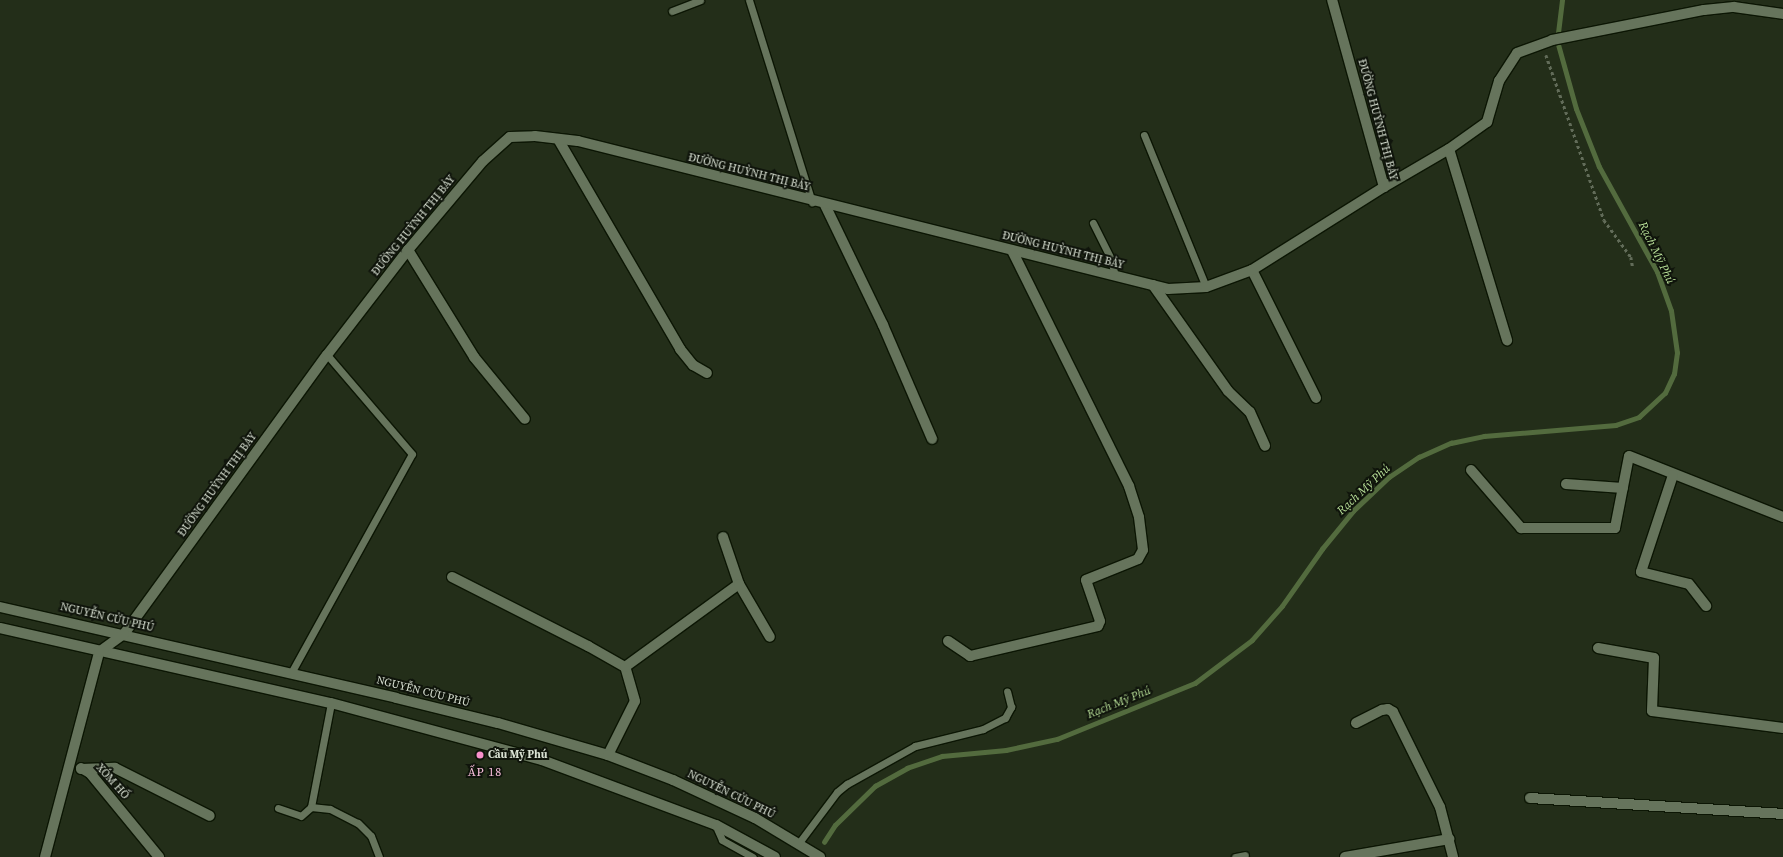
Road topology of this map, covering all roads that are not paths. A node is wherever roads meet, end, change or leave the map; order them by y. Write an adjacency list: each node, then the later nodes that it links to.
1 (700, 0): 4 (lane)
2 (749, 0): 10 (lane)
3 (1332, 0): 9 (street, ĐƯỜNG HUỲNH THỊ BẢY)
4 (672, 11)
5 (1783, 14): 8 (street)
6 (1144, 135): 18 (lane)
7 (558, 139): 10 (street, ĐƯỜNG HUỲNH THỊ BẢY); 13 (street, ĐƯỜNG HUỲNH THỊ BẢY); 21 (street)
8 (1448, 149): 9 (street); 19 (street)
9 (1384, 187): 15 (street, ĐƯỜNG HUỲNH THỊ BẢY)
10 (812, 202): 11 (street, ĐƯỜNG HUỲNH THỊ BẢY)
11 (825, 205): 14 (street, ĐƯỜNG HUỲNH THỊ BẢY); 24 (street)
12 (1093, 223): 16 (lane)
13 (408, 250): 20 (street, ĐƯỜNG HUỲNH THỊ BẢY); 23 (street)
14 (1012, 250): 16 (street, ĐƯỜNG HUỲNH THỊ BẢY); 39 (street)
15 (1252, 270): 18 (street, ĐƯỜNG HUỲNH THỊ BẢY); 22 (street)
16 (1115, 276): 17 (street, ĐƯỜNG HUỲNH THỊ BẢY)
17 (1153, 285): 18 (street, ĐƯỜNG HUỲNH THỊ BẢY); 25 (street)
18 (1206, 287)
19 (1506, 340)
20 (327, 355): 37 (street, ĐƯỜNG HUỲNH THỊ BẢY); 43 (lane)
21 (707, 373)
22 (1316, 398)
23 (525, 418)
24 (932, 439)
25 (1265, 446)
26 (1471, 470): 29 (street)
27 (1673, 475): 29 (street); 30 (street); 34 (street)
28 (1566, 484): 29 (street)
29 (1623, 488)
30 (1783, 517)
31 (723, 537): 33 (street)
32 (452, 577): 42 (street)
33 (740, 584): 38 (street); 42 (street)
34 (1706, 606)
35 (0, 607): 37 (street, NGUYỄN CỬU PHÚ)
36 (0, 628): 41 (street)
37 (124, 634): 41 (street, ĐƯỜNG HUỲNH THỊ BẢY); 43 (street, NGUYỄN CỬU PHÚ)
38 (770, 637)
39 (948, 641)
40 (1598, 648): 47 (street)
41 (99, 652): 45 (street); 49 (street)
42 (625, 667): 48 (street)
43 (291, 673): 48 (street, NGUYỄN CỬU PHÚ)
44 (1007, 691): 58 (lane)
45 (331, 704): 52 (lane); 56 (street)
46 (1356, 723): 57 (street)
47 (1783, 728)
48 (608, 755): 58 (street, NGUYỄN CỬU PHÚ)
49 (69, 762): 50 (street, XÓM HỐ); 60 (street)
50 (82, 769): 55 (street); 61 (street, XÓM HỐ)
51 (1530, 798): 54 (street)
52 (311, 807): 53 (lane); 62 (lane)
53 (278, 808)
54 (1783, 814)
55 (210, 816)
56 (715, 824): 63 (lane); 64 (street)
57 (1449, 839): 67 (street); 68 (street)
58 (798, 844): 65 (street, NGUYỄN CỬU PHÚ)
59 (1245, 855): 66 (lane)
60 (45, 857)
61 (159, 857)
62 (379, 857)
63 (753, 857)
64 (775, 857)
65 (820, 857)
66 (1236, 857)
67 (1345, 857)
68 (1453, 857)

